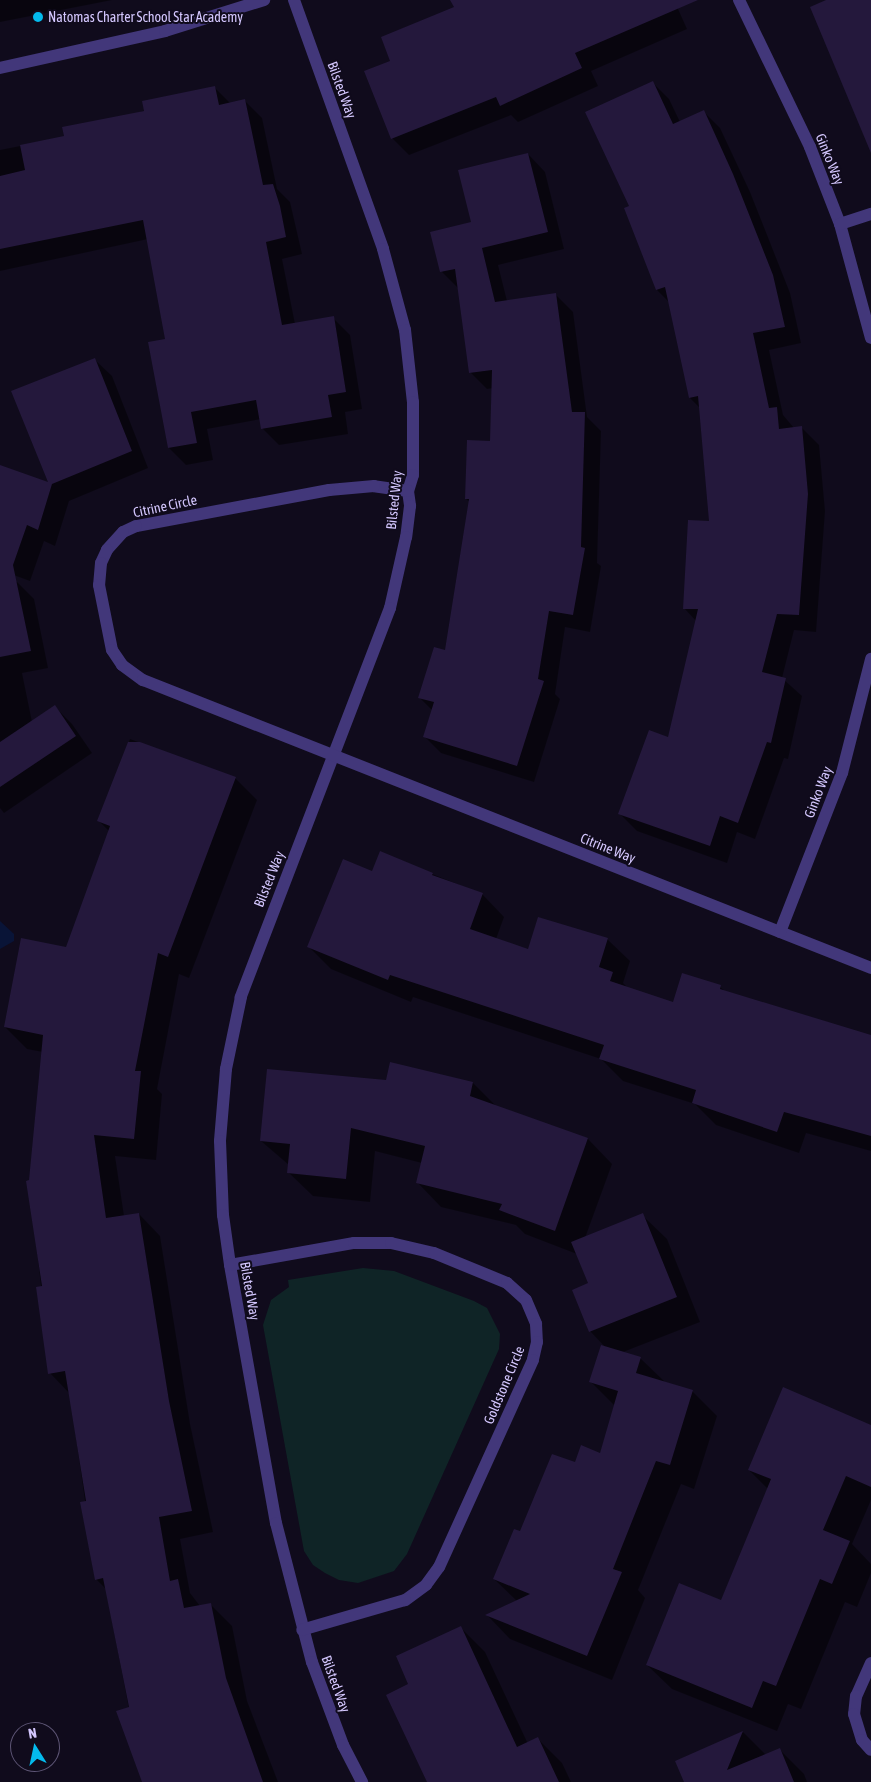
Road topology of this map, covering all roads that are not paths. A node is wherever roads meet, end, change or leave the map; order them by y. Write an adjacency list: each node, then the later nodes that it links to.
1 (264, 0): 4 (street)
2 (294, 0): 8 (street, Bilsted Way)
3 (739, 0): 6 (street, Ginko Way)
4 (0, 68)
5 (871, 214): 6 (street)
6 (840, 224): 7 (street, Ginko Way)
7 (871, 338)
8 (408, 491): 10 (street, Bilsted Way); 10 (street, Citrine Circle)
9 (871, 658): 11 (street, Ginko Way)
10 (333, 756): 11 (street, Citrine Way); 13 (street, Bilsted Way)
11 (780, 932): 12 (street, Citrine Way)
12 (871, 968)
13 (230, 1266): 14 (street, Bilsted Way); 14 (street, Goldstone Circle)
14 (302, 1630): 17 (street, Bilsted Way)
15 (871, 1663): 16 (street)
16 (871, 1750)
17 (362, 1782)

